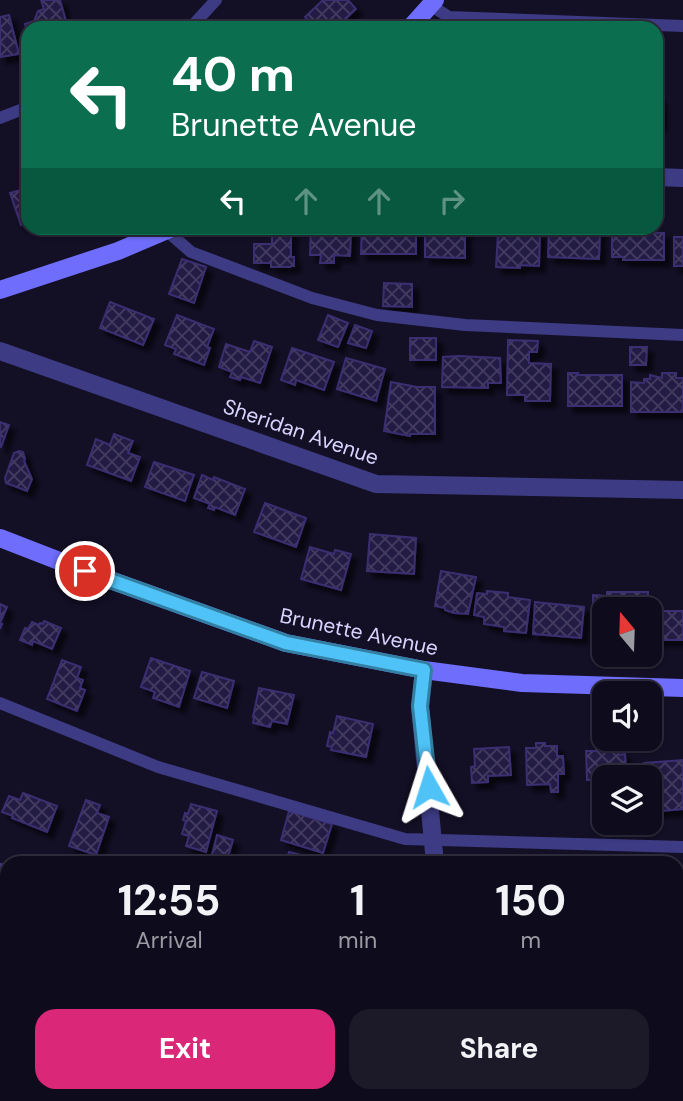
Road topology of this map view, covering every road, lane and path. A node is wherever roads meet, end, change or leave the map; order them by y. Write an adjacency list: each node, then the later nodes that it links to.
1 (216, 0): 3 (lane)
2 (433, 3): 4 (main road); 5 (lane)
3 (196, 21)
4 (416, 21)
5 (553, 21)
6 (663, 25): 7 (lane)
7 (683, 26)
8 (21, 110): 9 (lane)
9 (0, 118)
10 (663, 177): 11 (street)
11 (683, 178)
12 (156, 235): 14 (main road)
13 (175, 235): 15 (lane)
14 (0, 290)
15 (683, 335)
16 (0, 351): 17 (street, Sheridan Avenue)
17 (683, 490)
18 (0, 538): 19 (main road, Brunette Avenue)
19 (424, 670): 20 (main road, Brunette Avenue); 22 (street)
20 (683, 688)
21 (0, 703): 22 (lane)
22 (434, 840): 23 (lane); 24 (street)
23 (683, 847)
24 (435, 856)

